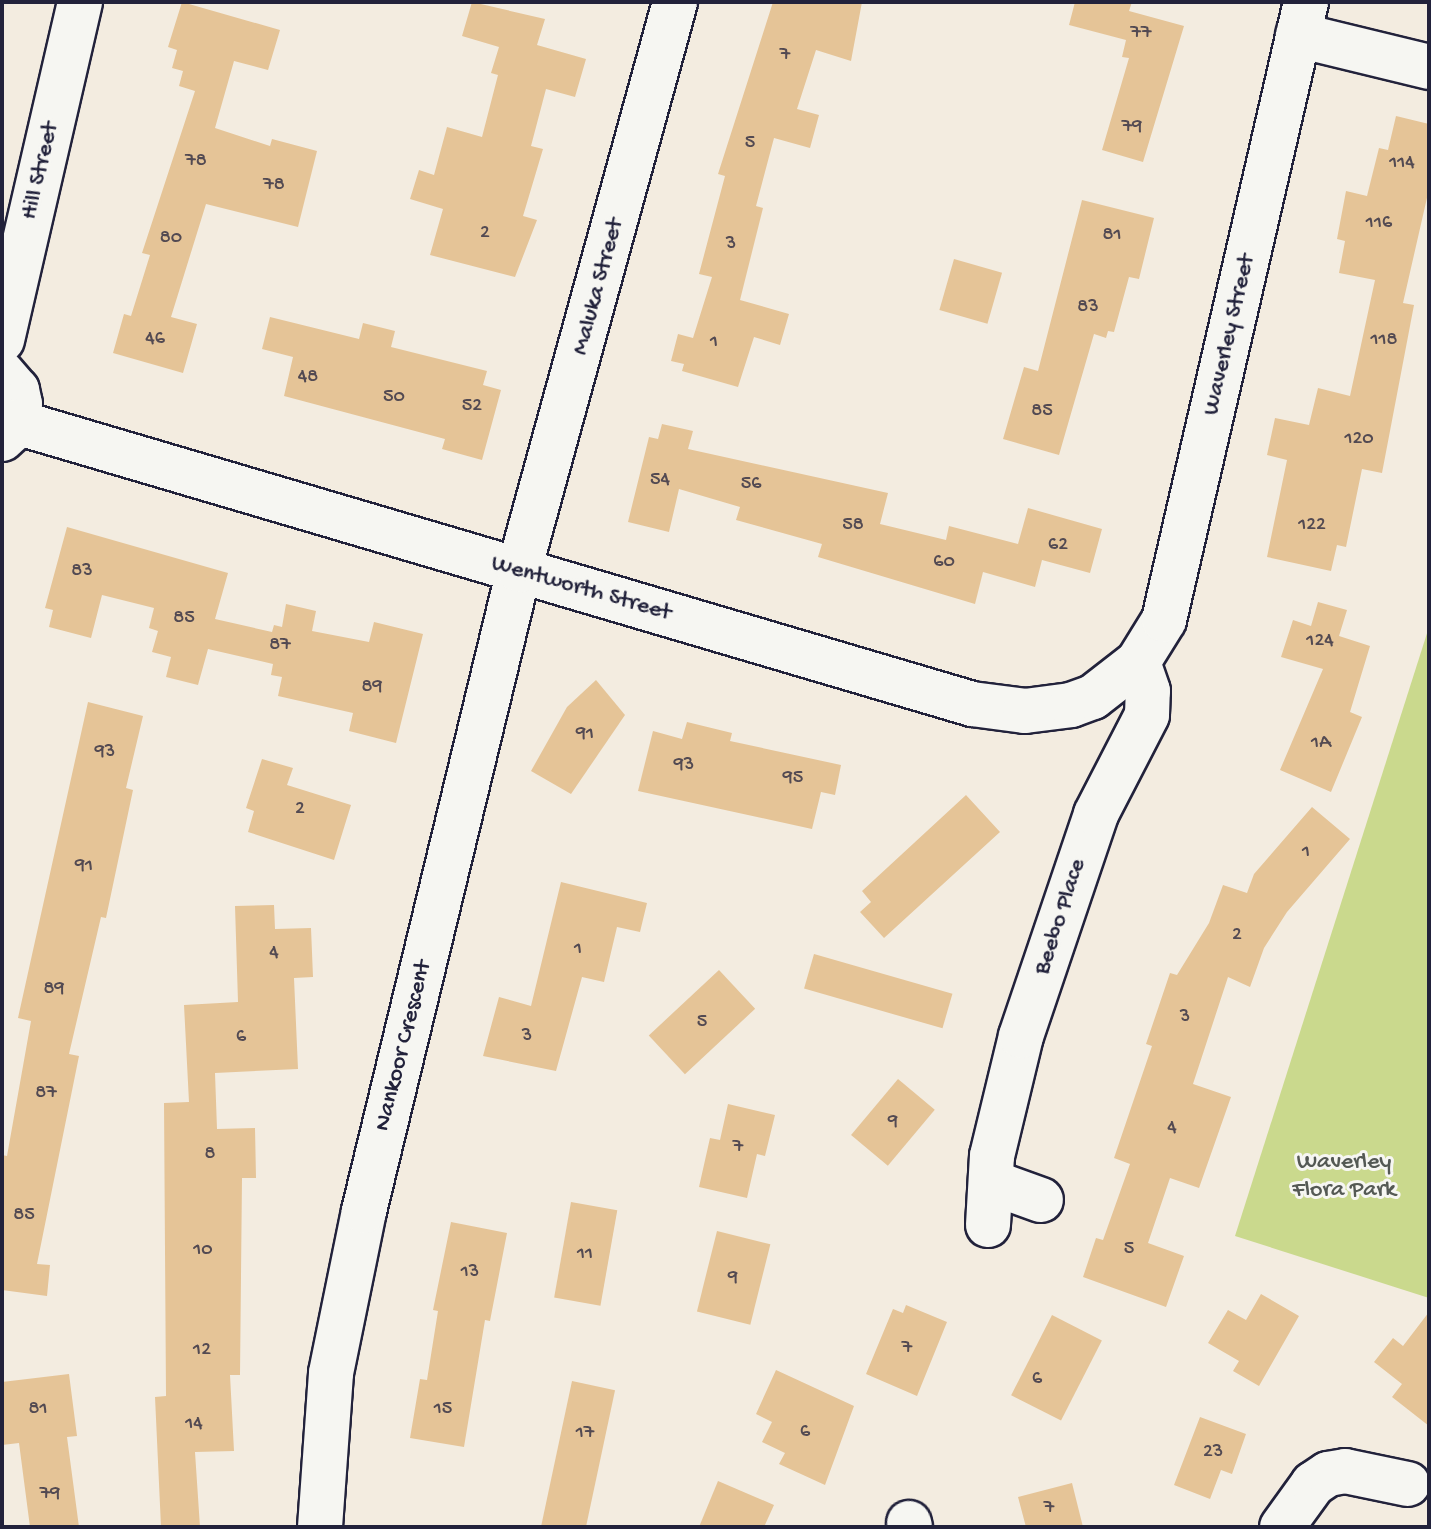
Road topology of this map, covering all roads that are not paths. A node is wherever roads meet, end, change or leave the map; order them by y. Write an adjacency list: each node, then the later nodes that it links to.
1 (80, 2): 5 (street, Hill Street)
2 (675, 2): 8 (street, Maluka Street)
3 (1302, 18): 4 (street); 9 (street, Waverley Street)
4 (1429, 67)
5 (2, 340)
6 (2, 373): 7 (street)
7 (9, 430): 8 (street, Wentworth Street)
8 (519, 570): 9 (street, Wentworth Street); 14 (street, Nankoor Crescent)
9 (1138, 662): 10 (street, Beebo Place)
10 (991, 1182): 11 (street); 12 (street, Beebo Place)
11 (1041, 1200)
12 (988, 1225)
13 (1408, 1484): 15 (street)
14 (320, 1527)
15 (1282, 1527)

